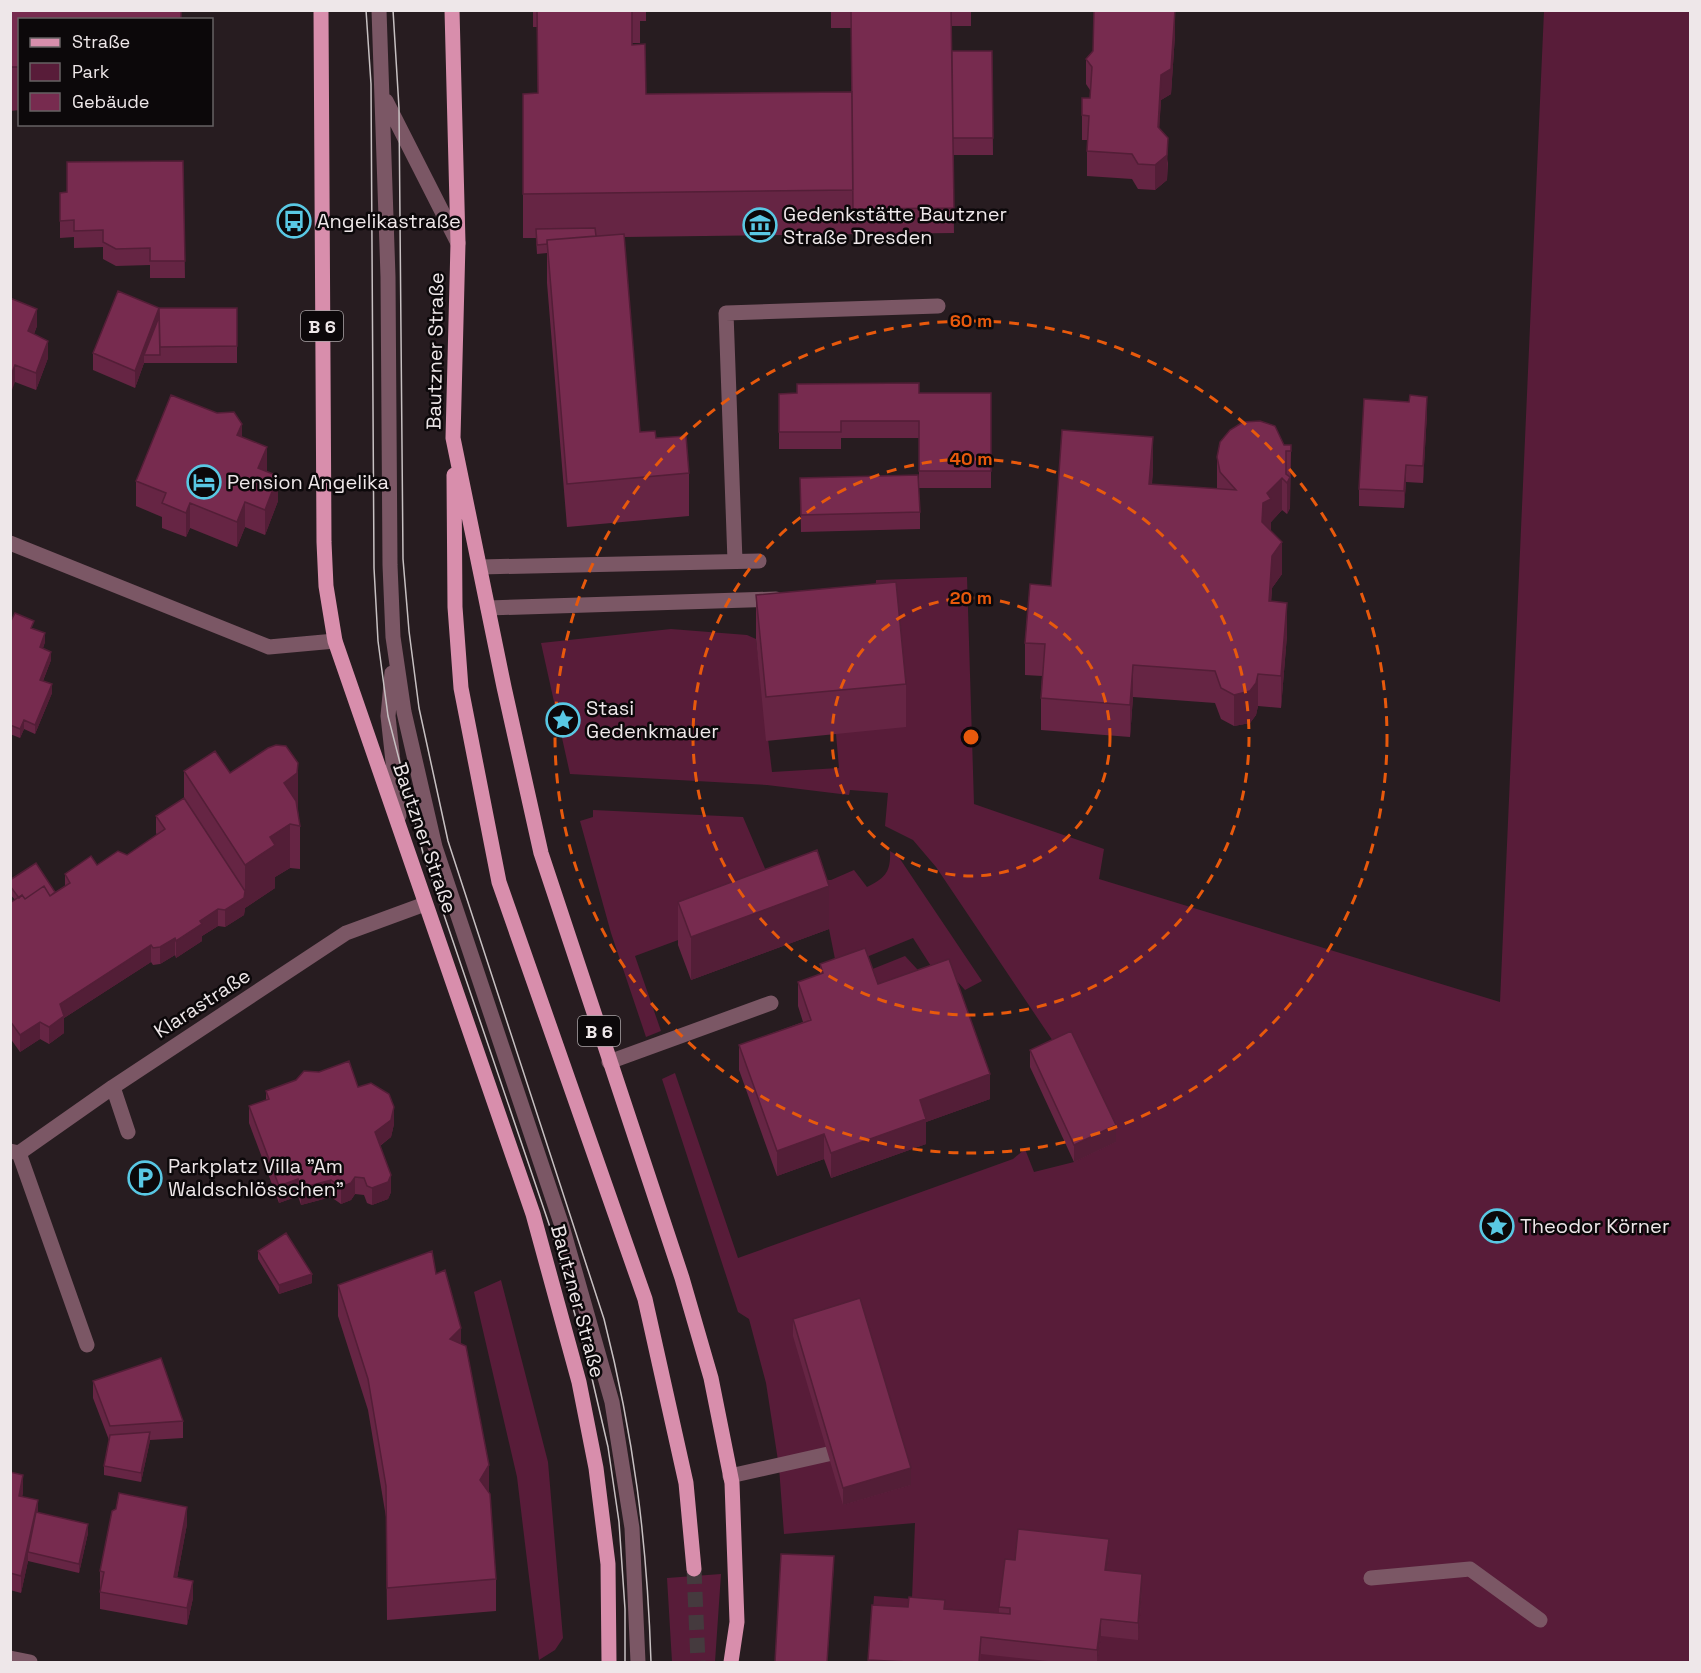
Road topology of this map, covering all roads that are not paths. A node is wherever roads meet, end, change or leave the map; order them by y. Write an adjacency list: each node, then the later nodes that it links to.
1 (321, 10): 14 (main road, Bautzner Straße / B 6)
2 (379, 10): 4 (street)
3 (452, 10): 5 (main road, Bautzner Straße / B 6)
4 (384, 96): 5 (street); 15 (street)
5 (458, 243): 7 (main road, Bautzner Straße / B 6)
6 (938, 306): 9 (street)
7 (453, 438): 11 (main road, Bautzner Straße / B 6); 26 (main road)
8 (10, 543): 14 (street)
9 (735, 561): 10 (street); 11 (street)
10 (759, 561)
11 (480, 567): 13 (main road, Bautzner Straße / B 6)
12 (797, 599): 13 (street)
13 (488, 608): 19 (main road, Bautzner Straße / B 6)
14 (335, 641): 16 (main road, Bautzner Straße / B 6)
15 (395, 649): 16 (street); 32 (street)
16 (402, 838): 17 (main road, Bautzner Straße / B 6)
17 (425, 904): 20 (street, Klarastraße); 31 (main road, Bautzner Straße / B 6)
18 (771, 1003): 19 (street)
19 (609, 1062): 25 (main road, Bautzner Straße / B 6)
20 (113, 1087): 21 (street); 22 (street, Klarastraße)
21 (128, 1132)
22 (15, 1152): 23 (street)
23 (87, 1345)
24 (828, 1454): 25 (street)
25 (730, 1476): 33 (main road, Bautzner Straße / B 6)
26 (694, 1569)
27 (1371, 1578): 28 (street)
28 (1540, 1620)
29 (10, 1658): 30 (street)
30 (30, 1662)
31 (609, 1662)
32 (638, 1662)
33 (730, 1662)

